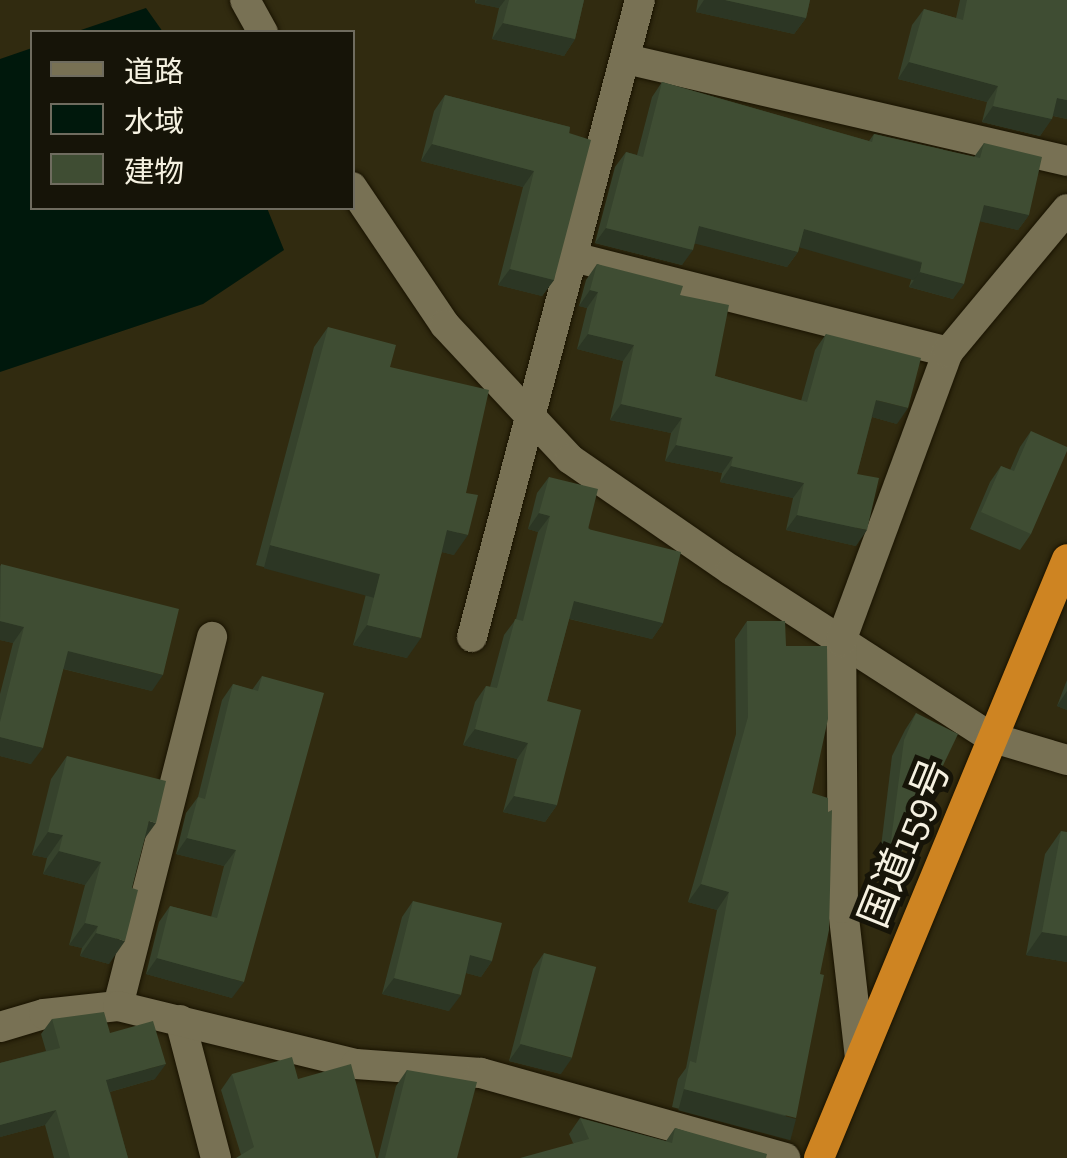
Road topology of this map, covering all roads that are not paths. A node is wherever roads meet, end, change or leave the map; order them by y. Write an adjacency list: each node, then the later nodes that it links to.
1 (245, 0): 3 (street)
2 (640, 0): 4 (street)
3 (262, 30)
4 (626, 58): 5 (street); 8 (street)
5 (1067, 160)
6 (355, 191): 10 (street)
7 (1067, 209): 9 (street)
8 (572, 257): 9 (street); 10 (street)
9 (948, 352): 14 (street)
10 (530, 416): 13 (street); 14 (street)
11 (1067, 560): 15 (highway, 国道159号)
12 (212, 637): 17 (street)
13 (472, 637)
14 (841, 641): 15 (street); 20 (street)
15 (990, 737): 16 (street); 20 (highway, 国道159号)
16 (1067, 760)
17 (118, 1006): 18 (street); 19 (street)
18 (180, 1020): 21 (street); 22 (street)
19 (0, 1027)
20 (860, 1058): 23 (highway, 国道159号)
21 (216, 1158)
22 (785, 1158)
23 (819, 1158)

